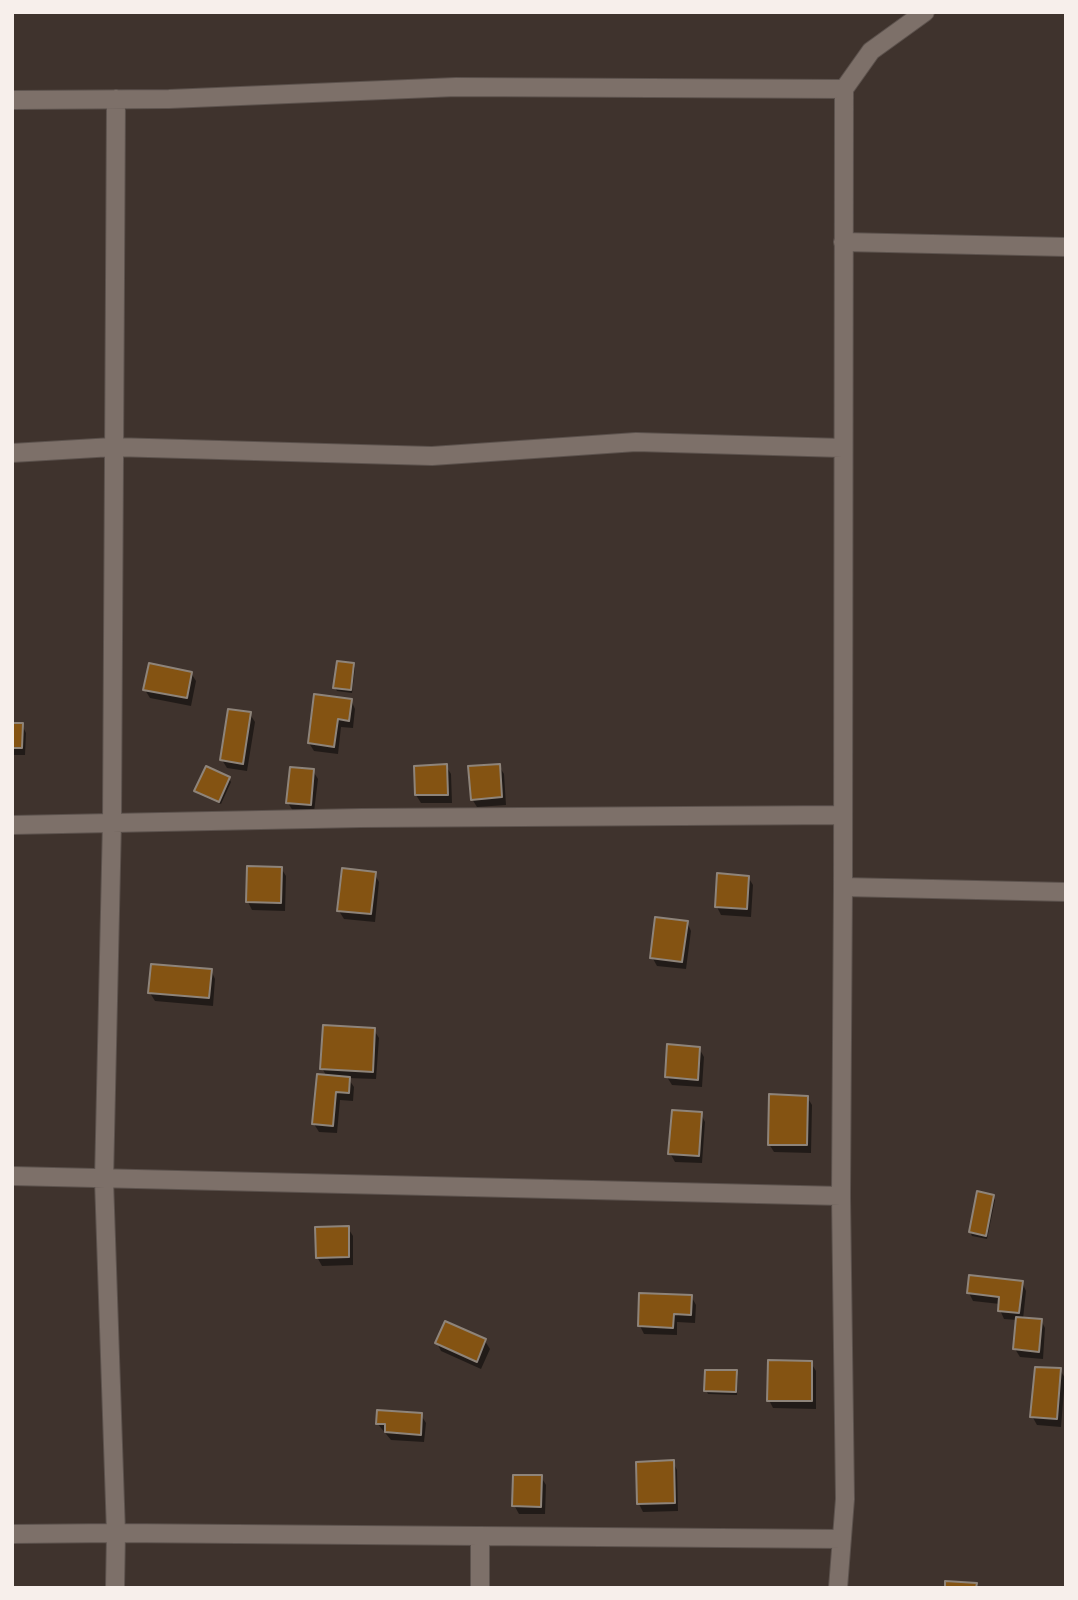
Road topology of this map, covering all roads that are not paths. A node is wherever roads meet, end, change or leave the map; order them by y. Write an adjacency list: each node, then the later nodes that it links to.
1 (925, 12): 2 (street)
2 (844, 89): 3 (street); 5 (street)
3 (116, 99): 4 (street); 7 (street)
4 (12, 100)
5 (843, 242): 6 (street); 8 (street)
6 (1066, 247)
7 (113, 447): 8 (street); 9 (street); 11 (street)
8 (842, 448): 10 (street)
9 (12, 453)
10 (843, 816): 11 (street); 13 (street)
11 (112, 822): 12 (street); 16 (street)
12 (12, 825)
13 (843, 887): 14 (street); 17 (street)
14 (1066, 892)
15 (12, 1176): 16 (street)
16 (104, 1180): 17 (street); 18 (street)
17 (841, 1196): 21 (street)
18 (116, 1532): 19 (street); 20 (street); 22 (street)
19 (12, 1534)
20 (480, 1536): 21 (street); 23 (street)
21 (842, 1539): 24 (street)
22 (115, 1588)
23 (480, 1588)
24 (838, 1588)

